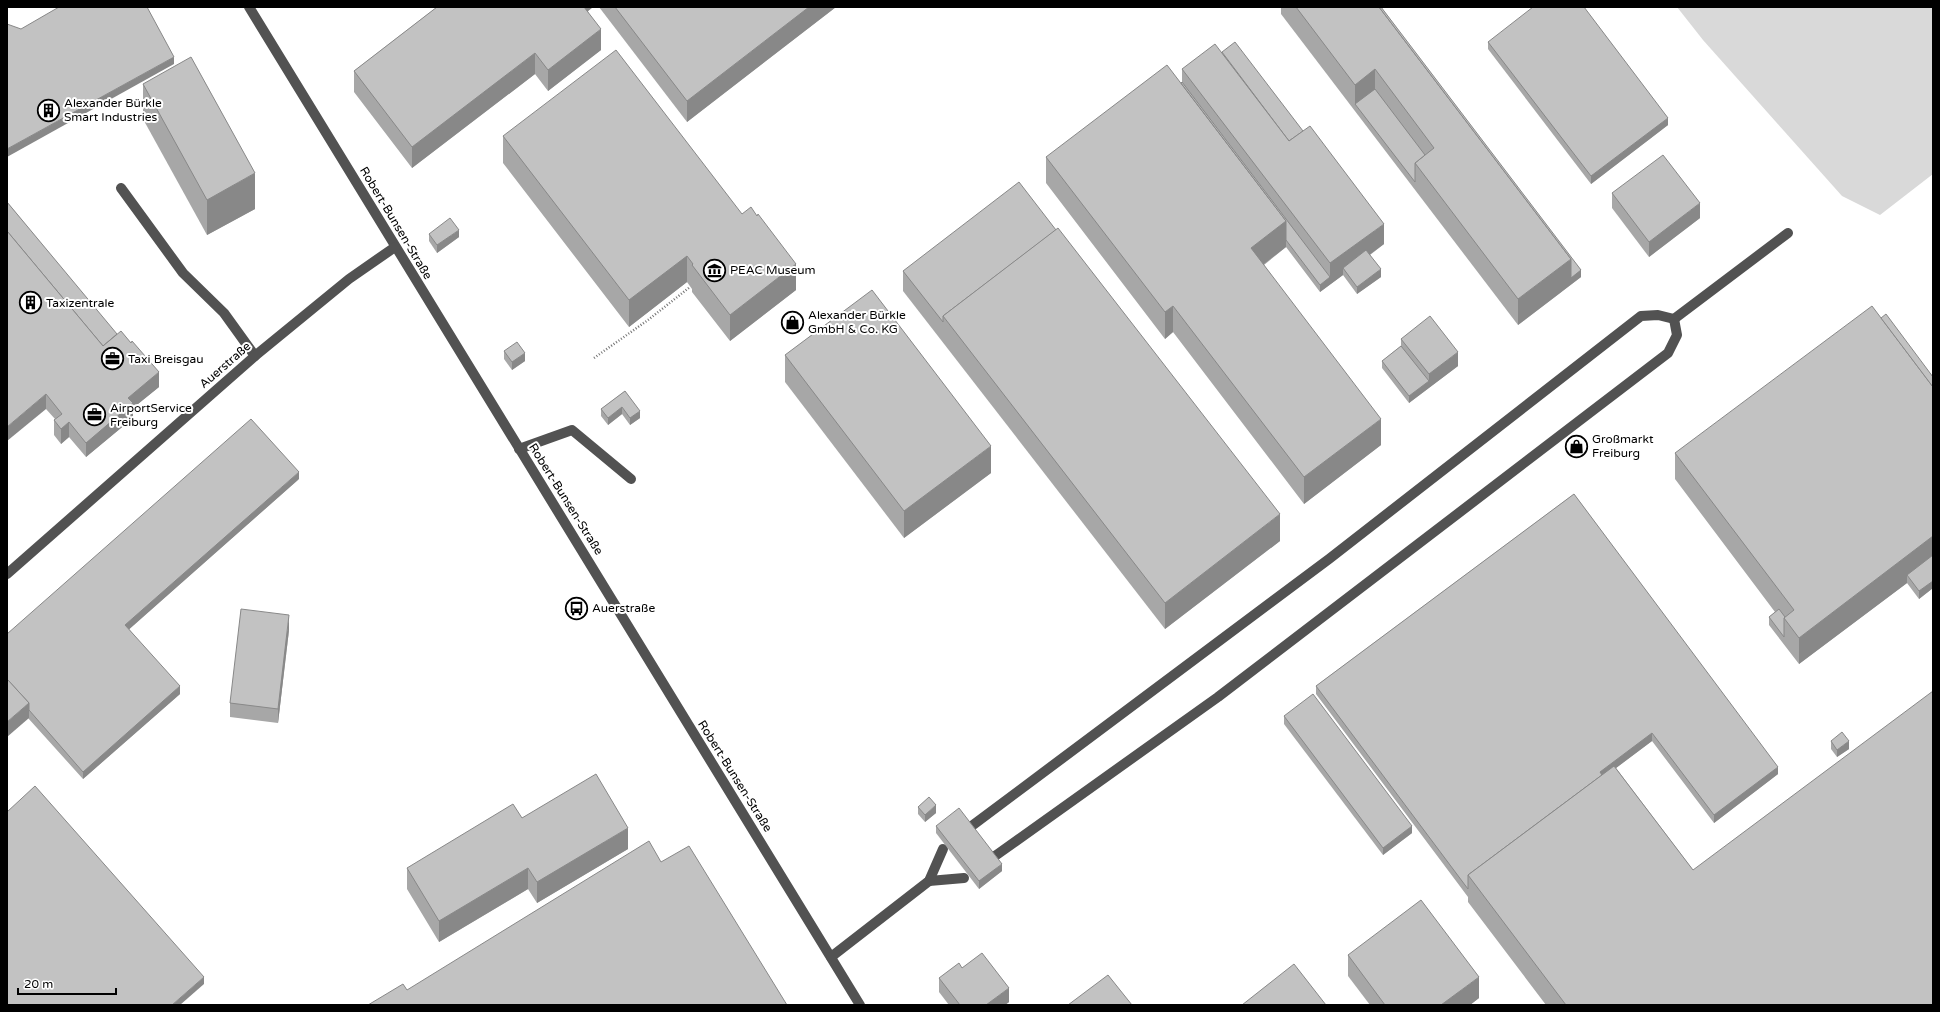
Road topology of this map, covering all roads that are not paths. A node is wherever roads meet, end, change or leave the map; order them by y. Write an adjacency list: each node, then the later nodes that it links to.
1 (249, 7): 4 (street, Robert-Bunsen-Straße)
2 (121, 188): 6 (street)
3 (1788, 232): 5 (street)
4 (395, 247): 6 (street, Auerstraße); 7 (street, Robert-Bunsen-Straße)
5 (1674, 319): 10 (street); 12 (street)
6 (255, 356): 9 (street, Auerstraße)
7 (519, 449): 8 (street); 15 (street, Robert-Bunsen-Straße)
8 (631, 479)
9 (7, 574)
10 (973, 825)
11 (943, 849): 14 (street)
12 (996, 856)
13 (964, 878): 14 (street)
14 (929, 881): 15 (street)
15 (831, 957): 16 (street, Robert-Bunsen-Straße)
16 (860, 1005)

